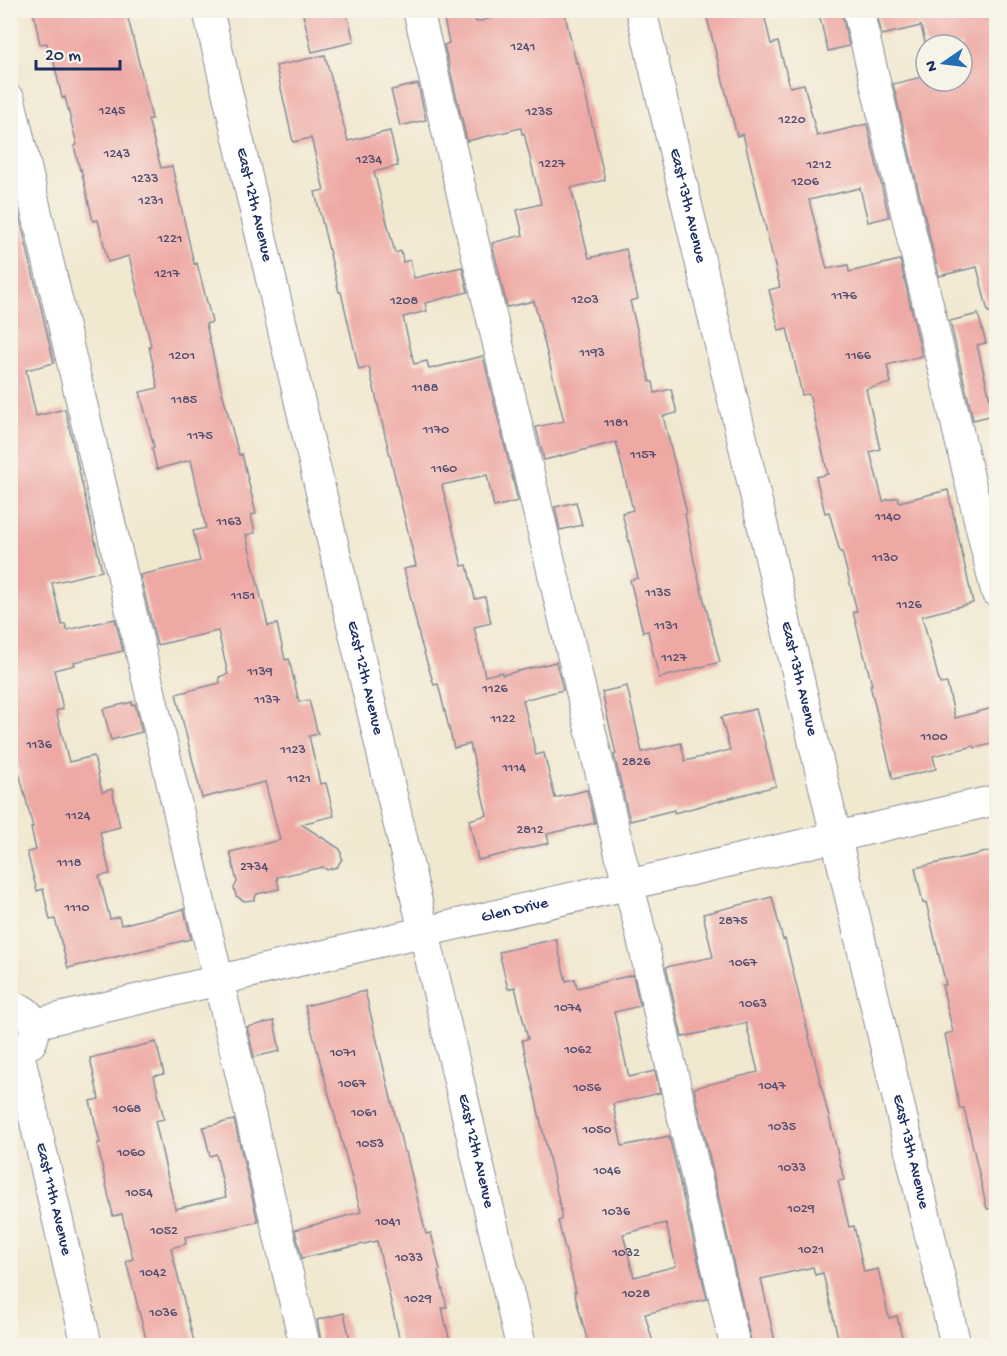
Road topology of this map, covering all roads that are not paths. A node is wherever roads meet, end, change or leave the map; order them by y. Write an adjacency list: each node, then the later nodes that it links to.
1 (208, 10): 10 (street, East 12th Avenue)
2 (418, 10): 9 (street)
3 (641, 10): 8 (street, East 13th Avenue)
4 (858, 10): 6 (street)
5 (10, 100): 11 (street)
6 (996, 591)
7 (996, 800): 8 (street, Glen Drive)
8 (836, 837): 9 (street, Glen Drive); 19 (street, East 13th Avenue)
9 (629, 886): 10 (street, Glen Drive); 18 (street)
10 (423, 932): 11 (street, Glen Drive); 17 (street, East 12th Avenue)
11 (219, 980): 13 (street, Glen Drive); 16 (street)
12 (10, 1007): 13 (street)
13 (34, 1024): 14 (street)
14 (15, 1053): 15 (street, East 11th Avenue)
15 (87, 1346)
16 (306, 1346)
17 (521, 1346)
18 (735, 1346)
19 (956, 1346)

